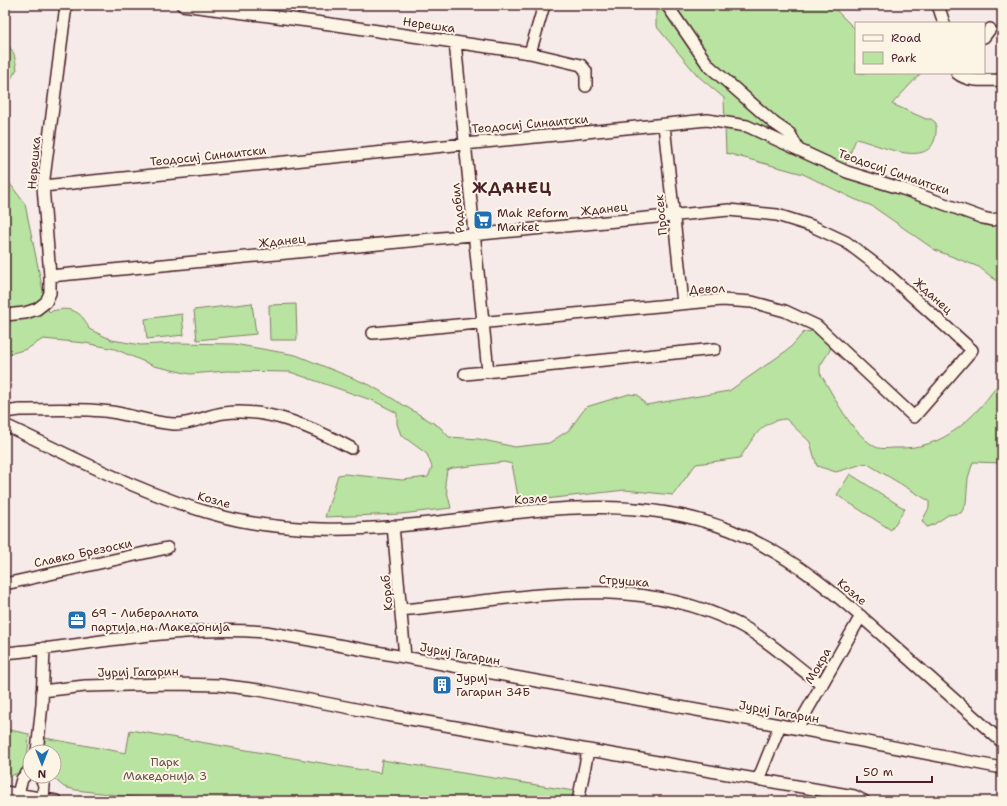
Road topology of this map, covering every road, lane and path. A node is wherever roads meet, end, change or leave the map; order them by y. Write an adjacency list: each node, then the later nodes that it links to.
1 (66, 5): 15 (street, Нерешка)
2 (182, 5): 7 (street, Нерешка)
3 (544, 5): 8 (street)
4 (667, 5): 14 (street)
5 (938, 5): 6 (street)
6 (944, 22)
7 (455, 42): 8 (street, Нерешка); 13 (street, Радобил)
8 (530, 53): 11 (street, Нерешка)
9 (958, 74): 10 (street)
10 (1002, 80)
11 (586, 86)
12 (664, 125): 13 (street, Теодосиј Синаитски); 14 (street, Теодосиј Синаитски); 16 (street, Просек)
13 (465, 144): 15 (street, Теодосиј Синаитски); 18 (street, Радобил)
14 (798, 148): 17 (street, Теодосиј Синаитски)
15 (43, 186): 19 (street, Нерешка)
16 (674, 215): 18 (street, Жданец); 20 (street, Просек); 25 (street, Жданец)
17 (1002, 218)
18 (474, 235): 19 (street, Жданец); 22 (street, Радобил)
19 (50, 276): 21 (street, Нерешка)
20 (684, 303): 22 (street, Девол); 25 (street, Девол)
21 (5, 315)
22 (483, 324): 23 (street, Девол); 26 (street, Радобил)
23 (373, 333)
24 (715, 349): 26 (street)
25 (972, 350)
26 (488, 372): 27 (street)
27 (465, 374)
28 (5, 412): 30 (street)
29 (5, 425): 31 (street, Козле)
30 (352, 448)
31 (393, 526): 34 (street, Кораб); 35 (street, Козле)
32 (167, 548): 33 (street, Славко Брезоски)
33 (5, 584)
34 (401, 610): 38 (street, Кораб); 39 (street, Струшка)
35 (861, 616): 39 (street, Мокра); 43 (street, Козле)
36 (44, 648): 37 (street, Јуриј Гагарин); 38 (street, Јуриј Гагарин); 40 (street)
37 (5, 653)
38 (405, 657): 41 (street, Јуриј Гагарин)
39 (822, 685): 42 (street, Мокра)
40 (42, 691): 44 (street); 45 (street, Јуриј Гагарин)
41 (780, 725): 42 (street, Јуриј Гагарин); 48 (street)
42 (797, 728): 46 (street, Јуриј Гагарин)
43 (1002, 742)
44 (37, 744)
45 (588, 751): 48 (street, Јуриј Гагарин); 54 (street)
46 (1002, 768)
47 (22, 779): 51 (street)
48 (758, 780): 55 (street, Јуриј Гагарин)
49 (43, 784): 52 (street)
50 (5, 792): 51 (street)
51 (18, 794): 52 (street)
52 (43, 799): 53 (street)
53 (56, 801)
54 (578, 801)
55 (864, 801)

